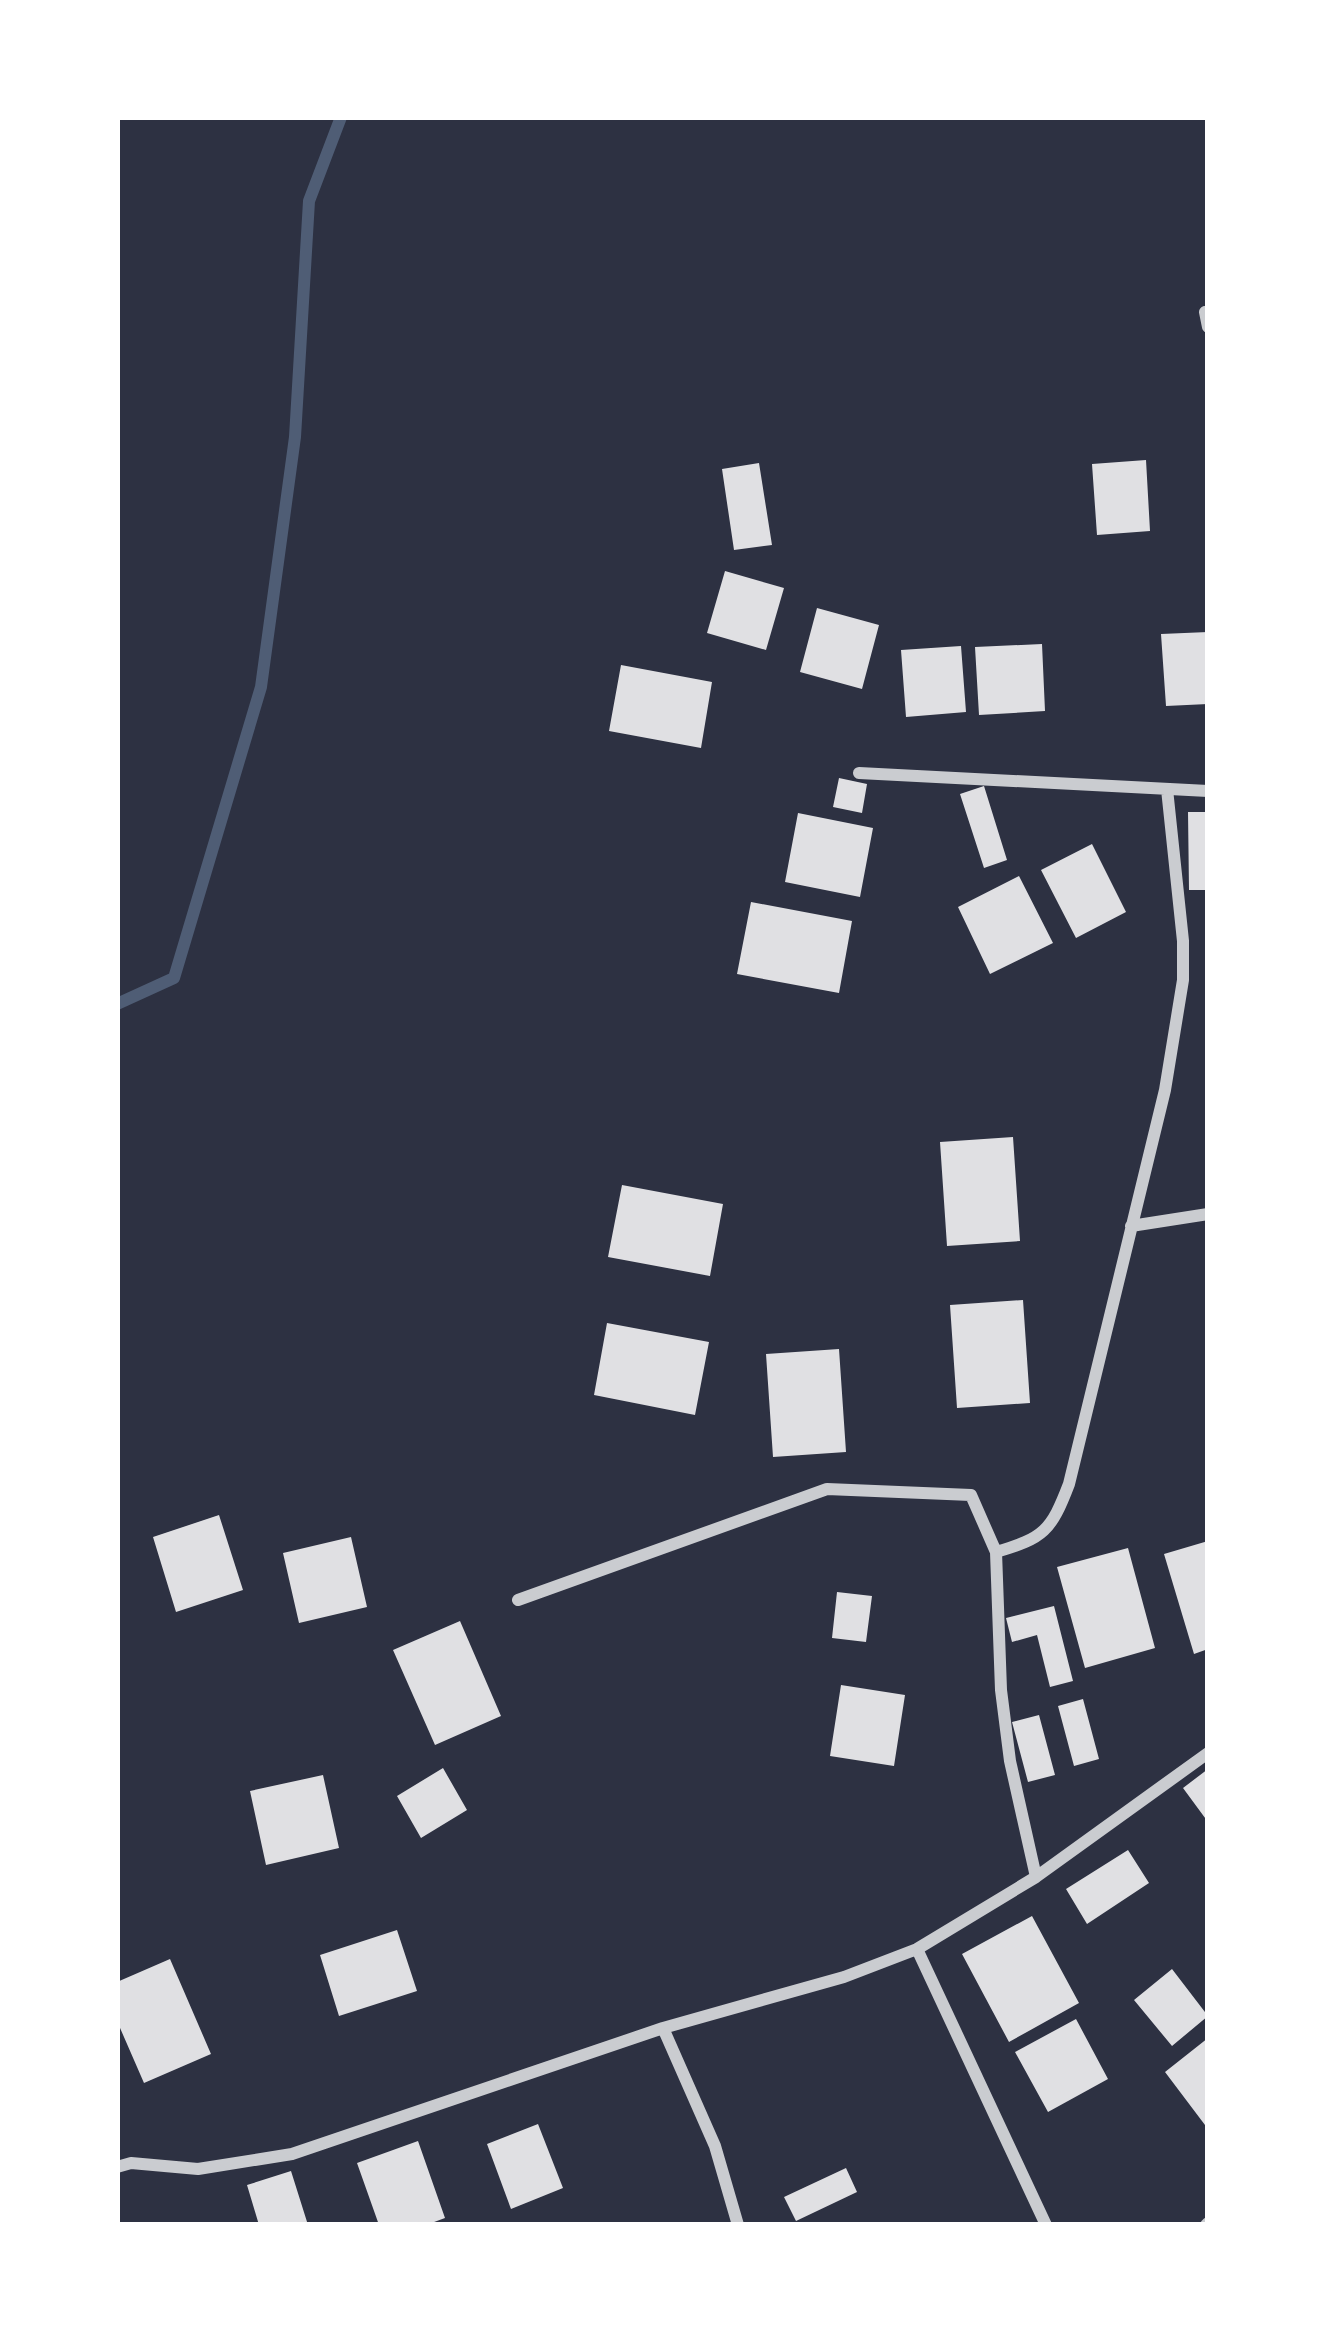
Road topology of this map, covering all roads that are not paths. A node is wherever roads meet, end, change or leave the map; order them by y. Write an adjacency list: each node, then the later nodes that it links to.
1 (1205, 312): 2 (street)
2 (1208, 327)
3 (859, 773): 4 (street)
4 (1167, 789): 5 (street); 7 (street)
5 (1208, 791)
6 (1208, 1214): 7 (street)
7 (1131, 1226): 8 (street)
8 (996, 1552): 9 (street); 11 (street)
9 (518, 1600)
10 (1208, 1753): 11 (street)
11 (1036, 1877): 12 (street)
12 (916, 1949): 13 (street); 16 (street)
13 (663, 2028): 14 (street); 15 (street)
14 (117, 2167)
15 (738, 2225)
16 (1046, 2225)

